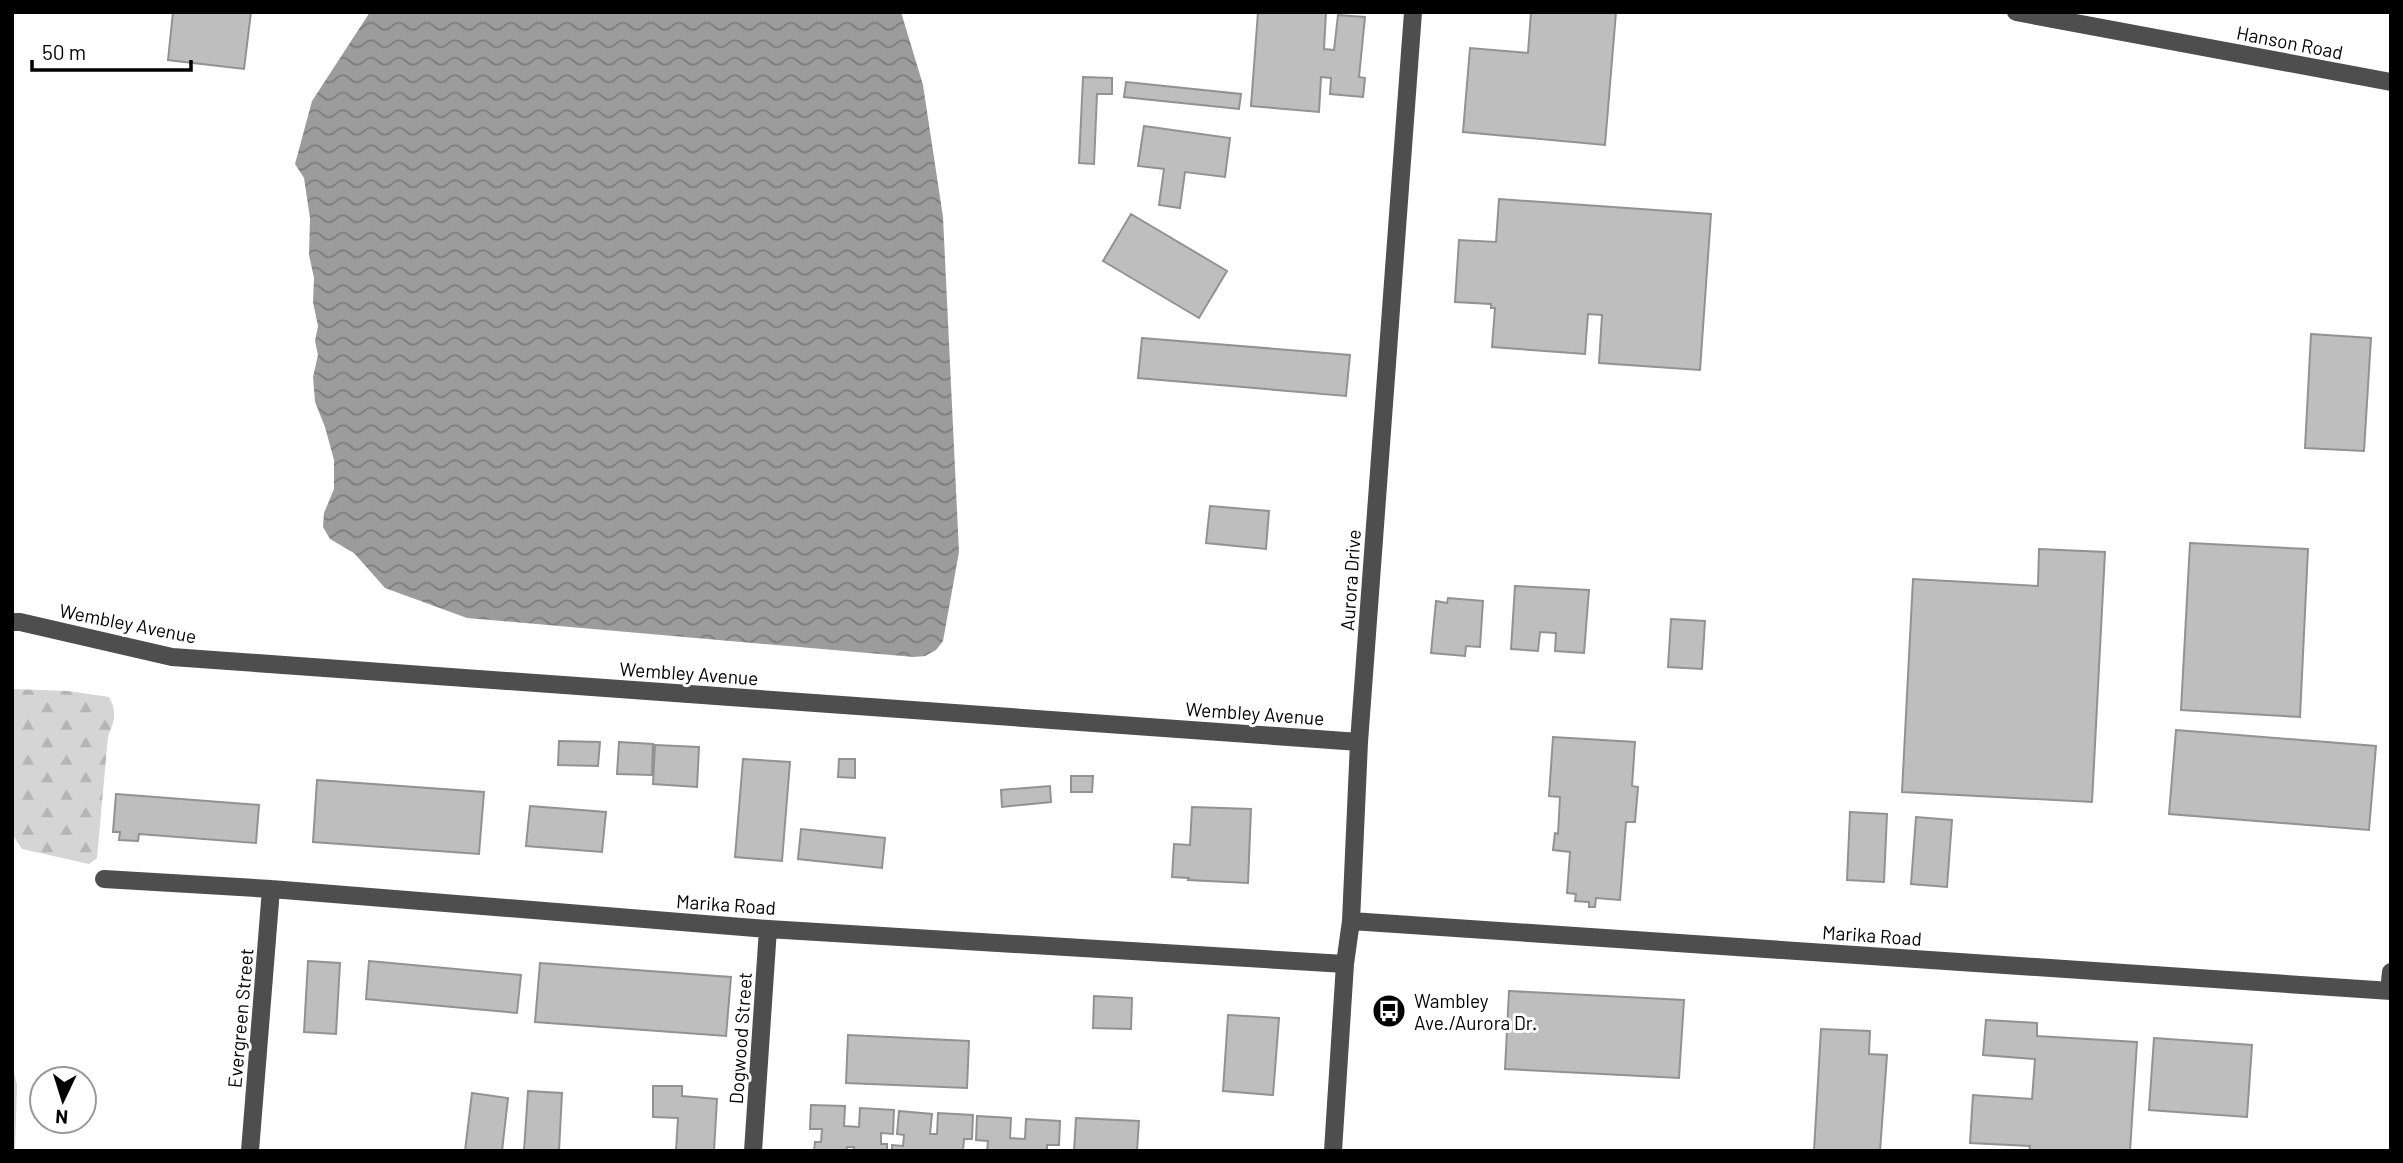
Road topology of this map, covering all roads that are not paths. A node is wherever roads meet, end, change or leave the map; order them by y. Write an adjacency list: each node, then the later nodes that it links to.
1 (1413, 12): 5 (street, Aurora Drive)
2 (2016, 12): 3 (street, Hanson Road)
3 (2391, 82)
4 (15, 620): 5 (street, Wembley Avenue)
5 (1359, 742): 8 (street, Aurora Drive)
6 (104, 879): 7 (street, Marika Road)
7 (271, 889): 9 (street, Marika Road); 13 (street, Evergreen Street)
8 (1351, 921): 10 (street, Aurora Drive); 12 (street, Marika Road)
9 (768, 929): 10 (street, Marika Road); 14 (street, Dogwood Street)
10 (1345, 964): 15 (street, Aurora Drive)
11 (2391, 972): 12 (street)
12 (2390, 991)
13 (250, 1151)
14 (754, 1151)
15 (1333, 1151)

